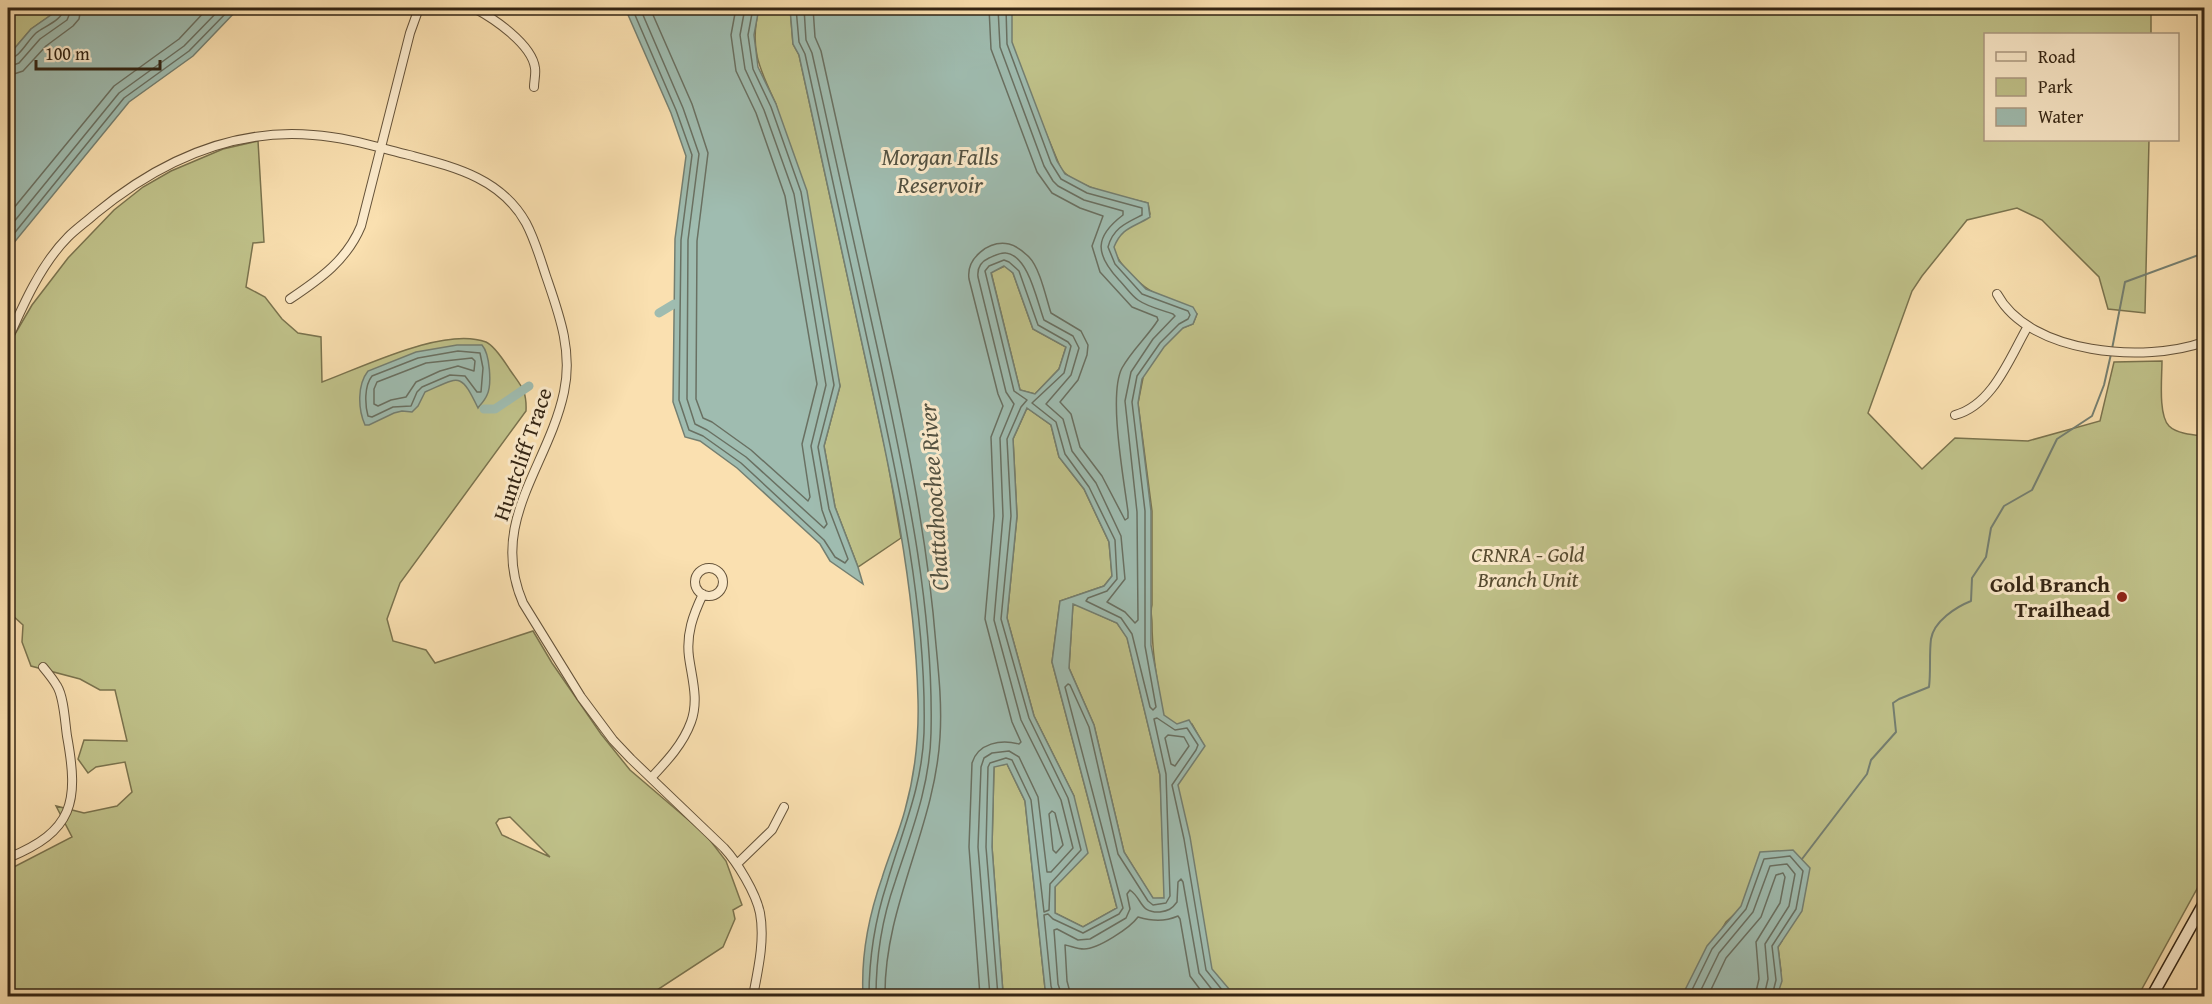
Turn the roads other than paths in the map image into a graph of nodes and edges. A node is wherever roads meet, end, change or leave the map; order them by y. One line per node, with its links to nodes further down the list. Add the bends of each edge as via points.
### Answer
1 (419, 8): 4 (street)
2 (474, 8): 3 (street, via 493,18 520,43 535,66)
3 (534, 87)
4 (381, 148): 6 (street, via 355,240 335,267); 8 (street, Huntcliff Trace, via 341,138 270,135 218,144 178,159 114,198 67,237 22,307); 13 (street, Huntcliff Trace, via 456,168 485,182 525,221 536,246 563,327 567,372 560,407 512,531 513,574 523,603 581,697 613,740)
5 (1998, 294): 7 (street, via 2008,311)
6 (290, 299)
7 (2028, 326): 9 (street, via 2069,344 2116,353 2160,352); 10 (street, via 1987,394 1974,408)
8 (8, 339)
9 (2205, 342)
10 (1955, 415)
11 (703, 594): 13 (street, via 688,636 695,702 692,721 675,752)
12 (43, 667): 15 (street, via 58,687 72,764 72,795 66,812 48,837)
13 (651, 778): 16 (street, Huntcliff Trace)
14 (784, 807): 16 (street, via 772,830)
15 (8, 858)
16 (738, 863): 18 (street, Huntcliff Trace, via 760,912 761,943)
17 (2205, 903): 19 (street)
18 (753, 996)
19 (2152, 996)

